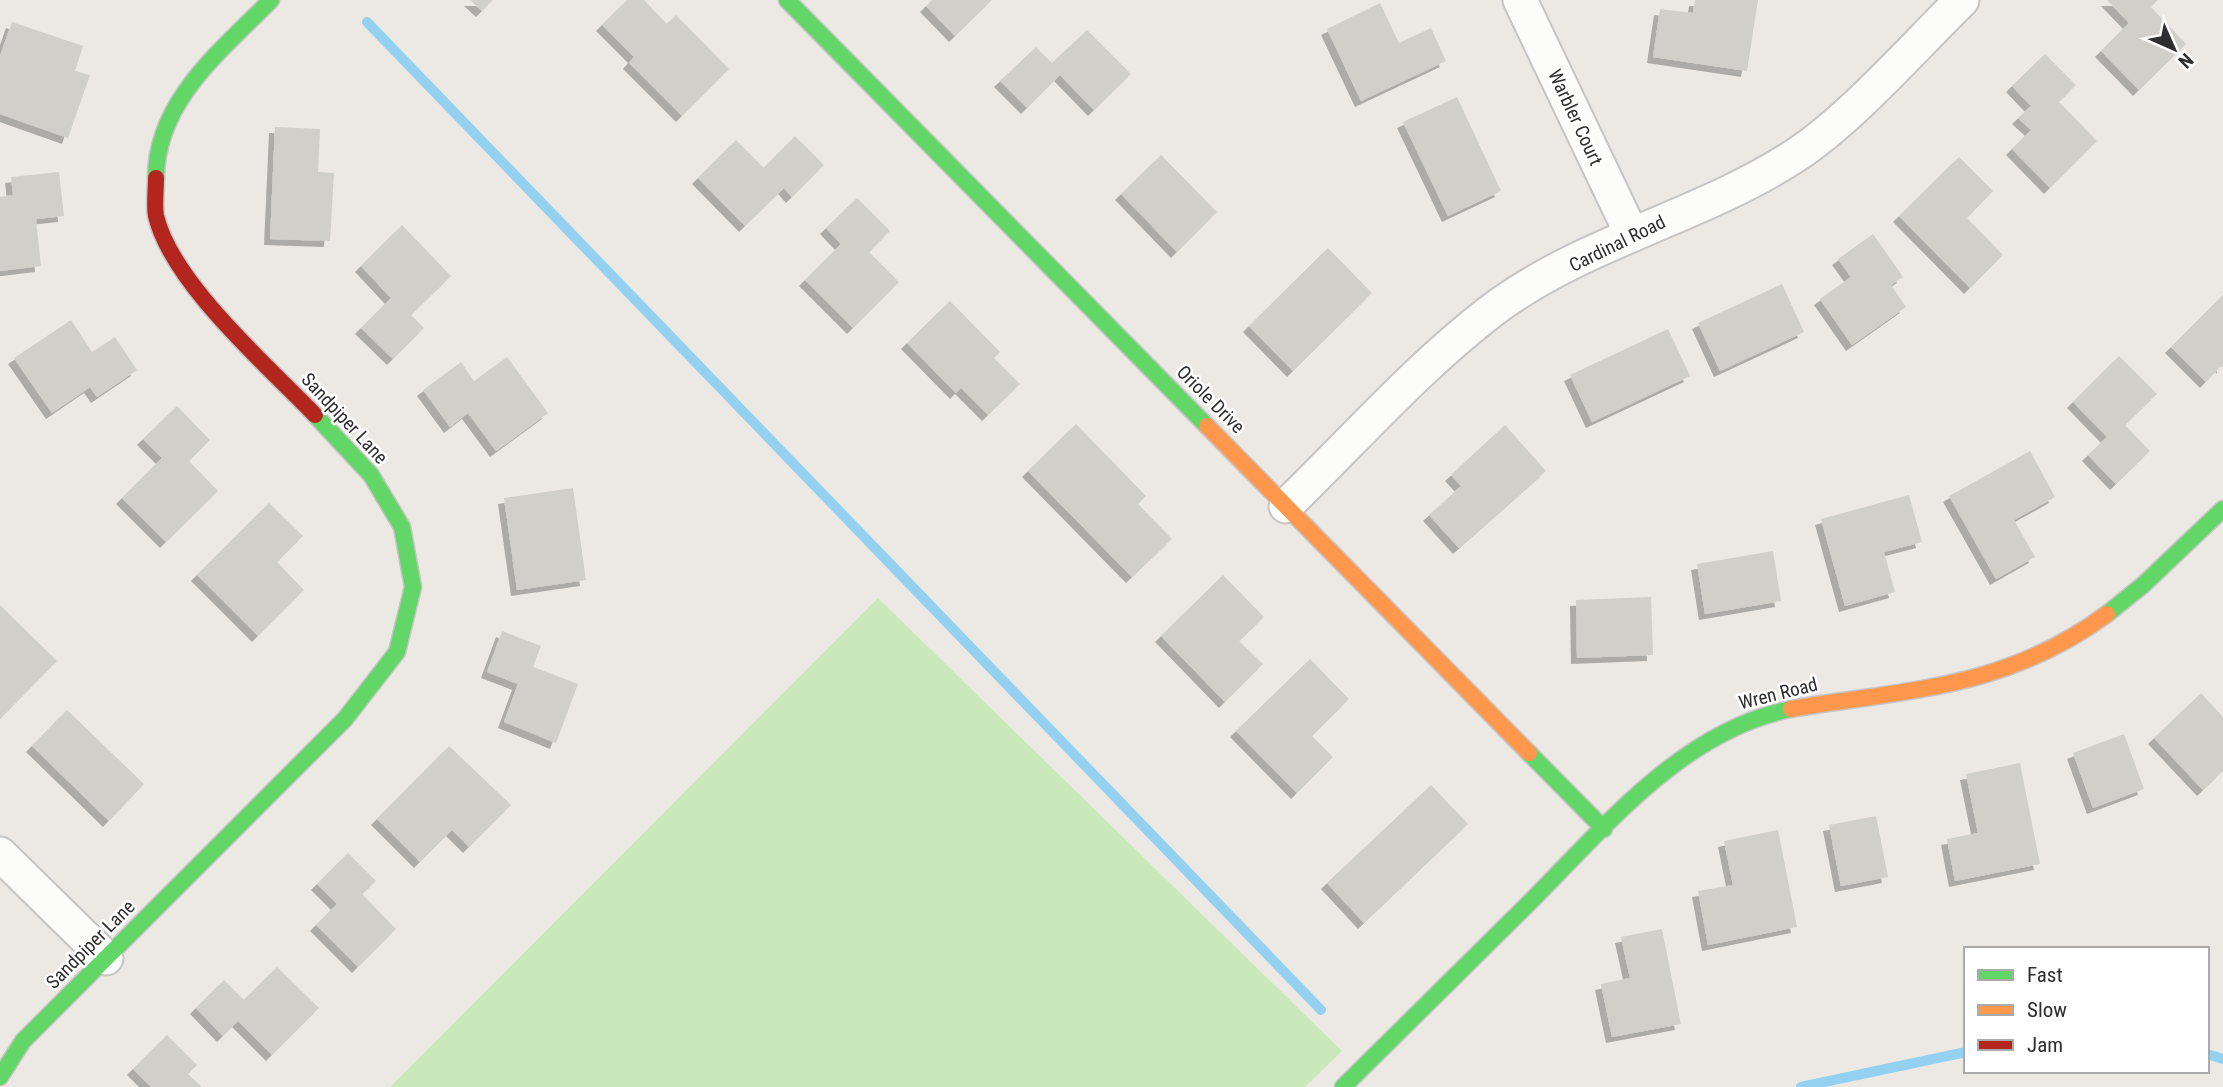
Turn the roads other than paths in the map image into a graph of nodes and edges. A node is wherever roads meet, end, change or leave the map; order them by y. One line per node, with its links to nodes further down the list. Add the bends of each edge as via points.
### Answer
1 (271, 0): 10 (street, Sandpiper Lane, via 196,76 168,117 156,169 156,215 173,256 201,295 371,475 402,527 413,587 397,652 345,719)
2 (788, 0): 6 (street, Oriole Drive)
3 (1520, 0): 5 (street, Warbler Court)
4 (1962, 0): 5 (street, Cardinal Road, via 1797,155)
5 (1632, 235): 6 (street, Cardinal Road, via 1539,281 1490,312)
6 (1286, 506): 8 (street, Oriole Drive)
7 (2223, 509): 8 (street, Wren Road, via 2137,593 2091,629 2041,656 1986,676 1791,708 1734,726 1682,756)
8 (1604, 829): 12 (street, Wren Road)
9 (0, 854): 10 (street)
10 (106, 958): 11 (street, Sandpiper Lane, via 23,1041)
11 (0, 1077)
12 (1343, 1087)

